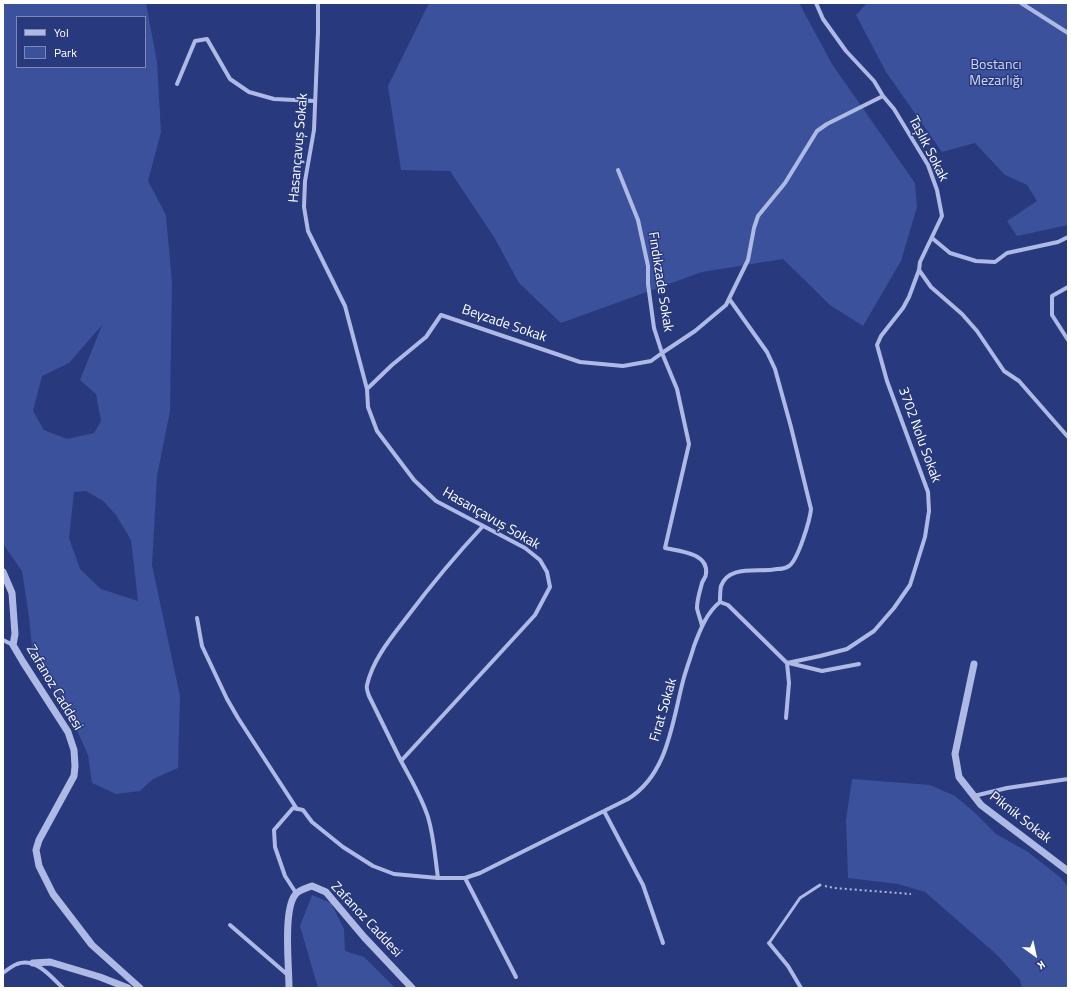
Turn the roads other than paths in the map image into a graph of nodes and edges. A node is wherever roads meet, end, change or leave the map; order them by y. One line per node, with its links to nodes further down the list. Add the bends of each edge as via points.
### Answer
1 (318, 3): 7 (street, Hasançavuş Sokak)
2 (816, 3): 6 (street, Taşlık Sokak, via 823,18 846,51 874,81)
3 (1021, 3): 4 (street)
4 (1068, 33)
5 (177, 84): 7 (street, via 195,41 207,39 230,80 249,92 274,99)
6 (883, 96): 10 (street, Taşlık Sokak, via 912,137 928,165 938,190 942,216); 13 (street, via 817,131 785,183 758,216 748,260)
7 (315, 101): 16 (street, Hasançavuş Sokak, via 304,207 308,231 345,306)
8 (618, 170): 15 (street, Fındıkzade Sokak, via 638,220 648,266 654,328)
9 (1068, 237): 10 (street, via 1058,242 1007,253 995,262 976,261 950,253)
10 (932, 238): 11 (street, Taşlık Sokak, via 920,262)
11 (919, 270): 17 (street, via 931,287 977,331 1004,371 1019,381); 25 (street, 3702 Nolu Sokak, via 904,308 881,336 878,345 887,381 928,492 929,511 925,537 910,585 874,631 847,649)
12 (1068, 287): 14 (street, via 1052,296 1052,315)
13 (730, 300): 15 (street, via 695,331); 20 (street, via 767,352 775,370 811,509 810,519 794,562 788,567 773,570 733,573 726,578 721,588)
14 (1068, 340)
15 (662, 353): 16 (street, Beyzade Sokak, via 651,361 623,366 580,362 441,315 426,337); 22 (street, Fındıkzade Sokak, via 677,389 689,444 665,548 691,554 701,559 704,564 706,574 697,608)
16 (367, 389): 18 (street, Hasançavuş Sokak, via 368,407 377,431 414,480 436,501)
17 (1068, 437)
18 (484, 526): 29 (street, via 435,580 383,649 366,687); 29 (street, Hasançavuş Sokak, via 525,548 540,560 547,572 550,587 535,615)
19 (3, 572): 24 (street, Zafanoz Caddesi, via 12,593 15,634)
20 (720, 602): 22 (street, Fırat Sokak, via 712,608); 25 (street, via 728,605)
21 (197, 618): 32 (street, Fırat Sokak, via 202,646 227,699)
22 (702, 626): 33 (street, Fırat Sokak, via 683,680 673,728 656,771 639,792)
23 (3, 640): 24 (street)
24 (13, 645): 48 (street, Zafanoz Caddesi, via 68,732 74,750 74,776 38,840 38,866 53,894 92,945)
25 (787, 663): 26 (street, via 822,671); 28 (street, via 789,683)
26 (859, 664)
27 (974, 664): 31 (street, Piknik Sokak, via 955,754 959,777)
28 (786, 718)
29 (401, 762): 35 (street, via 428,816)
30 (1068, 779): 31 (street)
31 (973, 796): 34 (street, Piknik Sokak, via 980,805)
32 (297, 809): 35 (street, Fırat Sokak, via 303,810 312,822 343,847 373,866 394,874); 38 (street, via 293,808 274,830 274,847 285,876)
33 (604, 811): 36 (street, Fırat Sokak, via 480,873); 40 (street, via 643,885)
34 (1068, 871)
35 (438, 878): 36 (street, Fırat Sokak)
36 (465, 878): 45 (street)
37 (820, 885): 41 (lane, via 800,898)
38 (296, 893): 44 (street, via 290,904 288,927); 50 (street, Zafanoz Caddesi, via 312,886 326,892)
39 (230, 925): 44 (street)
40 (663, 943)
41 (769, 943): 51 (street, via 788,966)
42 (33, 964): 43 (street, via 16,964); 46 (street); 47 (street, via 50,962)
43 (3, 973)
44 (289, 976): 49 (street)
45 (516, 977)
46 (63, 988)
47 (128, 988)
48 (140, 988)
49 (289, 988)
50 (412, 988)
51 (801, 988)

